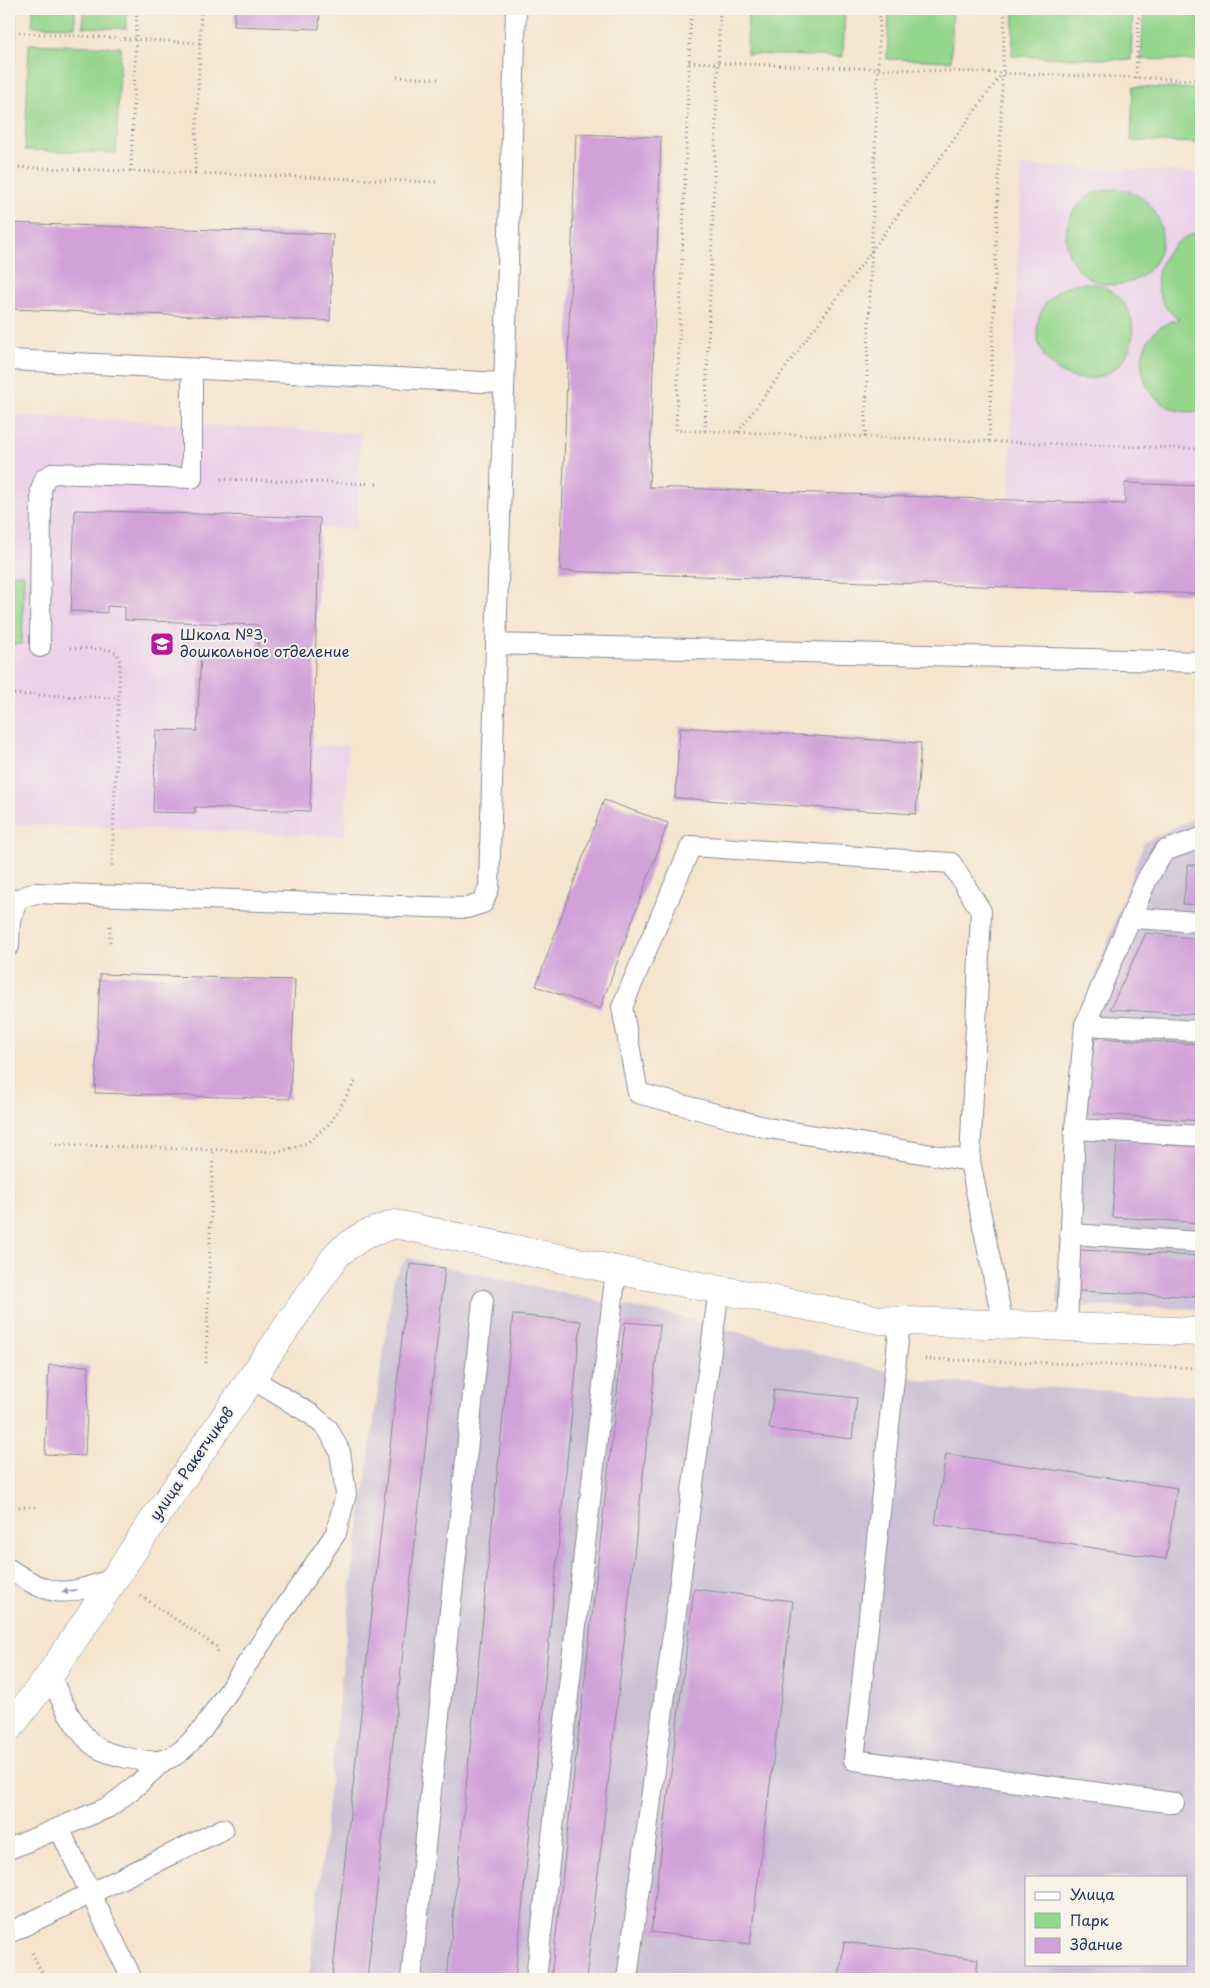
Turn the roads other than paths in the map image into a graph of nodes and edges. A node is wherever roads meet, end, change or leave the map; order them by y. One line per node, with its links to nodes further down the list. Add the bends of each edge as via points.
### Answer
1 (516, 9): 4 (lane)
2 (9, 360): 3 (lane)
3 (192, 369): 4 (lane); 6 (lane, via 192,478 54,473 45,478 41,490)
4 (504, 383): 5 (lane)
5 (496, 644): 7 (lane); 11 (lane, via 489,887 482,903 467,908 420,907 35,893 18,899 10,919)
6 (40, 647)
7 (1201, 662)
8 (1201, 838): 9 (lane, via 1164,852 1147,879)
9 (1132, 918): 10 (lane); 12 (lane)
10 (1201, 922)
11 (9, 946)
12 (1085, 1025): 13 (lane); 14 (lane)
13 (1201, 1031)
14 (1075, 1129): 15 (lane); 17 (lane)
15 (1201, 1136)
16 (970, 1161): 16 (lane, via 981,912 951,863 690,846 622,1007 638,1092 768,1128); 23 (lane)
17 (1070, 1234): 18 (lane); 24 (lane)
18 (1201, 1242)
19 (616, 1270): 20 (street); 26 (street, улица Ракетчиков, via 395,1224 364,1235 338,1253); 40 (lane)
20 (718, 1289): 22 (street); 41 (lane)
21 (483, 1300): 39 (lane)
22 (900, 1321): 23 (street); 32 (lane, via 854,1760)
23 (1003, 1324): 24 (street)
24 (1067, 1326): 25 (street)
25 (1201, 1332)
26 (251, 1378): 28 (street, улица Ракетчиков); 31 (lane, via 312,1415 328,1429 340,1452 346,1494 336,1533 202,1730 186,1748)
27 (9, 1569): 28 (lane, one-way to 27, via 60,1593 36,1587)
28 (116, 1578): 29 (street, улица Ракетчиков)
29 (50, 1675): 30 (street, улица Ракетчиков); 31 (lane, via 68,1714 93,1746 124,1758)
30 (9, 1728)
31 (163, 1761): 33 (lane, via 109,1807)
32 (1174, 1803)
33 (59, 1828): 35 (lane); 36 (lane)
34 (223, 1829): 36 (lane)
35 (9, 1849)
36 (91, 1893): 37 (lane); 38 (lane)
37 (9, 1933)
38 (132, 1979)
39 (411, 1979)
40 (536, 1979)
41 (627, 1979)

